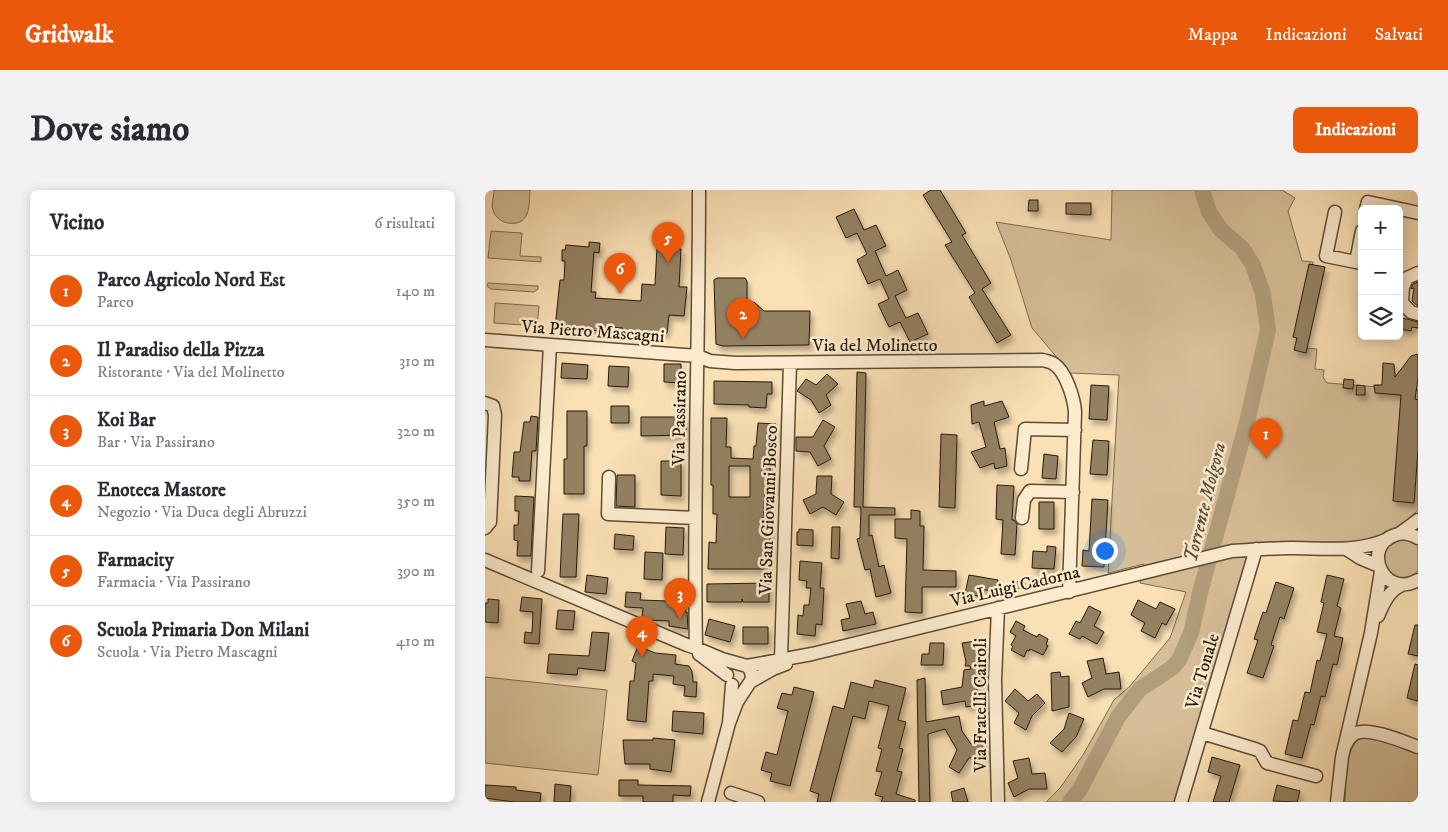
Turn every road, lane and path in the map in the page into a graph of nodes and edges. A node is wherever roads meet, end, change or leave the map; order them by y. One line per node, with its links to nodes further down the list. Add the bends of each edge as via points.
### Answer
1 (699, 190): 12 (street, Via Passirano)
2 (1367, 205): 3 (street, via 1368,202)
3 (1382, 205)
4 (1403, 210): 6 (street)
5 (1335, 212): 7 (street, via 1327,256)
6 (1418, 213)
7 (1358, 262)
8 (1418, 273): 9 (street, via 1407,278 1402,295 1402,303)
9 (1418, 314)
10 (485, 340): 11 (street, Via Pietro Mascagni)
11 (550, 345): 12 (street, Via Pietro Mascagni); 30 (street)
12 (698, 356): 13 (street, Via del Molinetto, via 710,361 735,363); 20 (street, Via Passirano)
13 (790, 363): 15 (street, Via del Molinetto, via 1043,360 1060,370 1074,402); 38 (street, Via San Giovanni Bosco)
14 (485, 403): 16 (street, via 493,406 495,415)
15 (1075, 430): 17 (street, via 1025,429); 19 (street)
16 (489, 453): 23 (street, via 490,522)
17 (1021, 469)
18 (609, 477): 20 (street, via 608,514)
19 (1073, 492): 21 (street, via 1030,491 1024,500); 33 (street)
20 (695, 518): 36 (street, Via Passirano)
21 (1022, 518)
22 (1418, 520): 24 (street)
23 (485, 528)
24 (1393, 537): 25 (street, via 1409,534); 26 (street, Via Luigi Cadorna); 29 (street, via 1383,544 1379,552)
25 (1418, 538)
26 (1346, 549): 27 (street, Via Luigi Cadorna); 29 (street, Via Luigi Cadorna)
27 (1256, 550): 33 (street, Via Luigi Cadorna, via 1204,557); 45 (street, Via Tonale)
28 (485, 560): 36 (street)
29 (1380, 569): 32 (street, Via Luigi Cadorna, via 1391,581); 35 (street)
30 (539, 571)
31 (1418, 580): 32 (street)
32 (1402, 585): 35 (street, via 1390,595)
33 (1069, 592): 34 (street, Via Luigi Cadorna)
34 (998, 608): 37 (street, Via Luigi Cadorna); 52 (street, Via Fratelli Cairoli, via 995,681)
35 (1371, 633): 42 (street)
36 (692, 646): 39 (street); 40 (street)
37 (812, 654): 38 (street, Via Luigi Cadorna); 41 (street, Via Luigi Cadorna, via 773,669)
38 (781, 659): 39 (street, Via Luigi Cadorna)
39 (742, 664): 40 (street, via 730,668); 41 (street, via 751,672)
40 (729, 680): 41 (street, via 739,688); 43 (street)
41 (748, 684): 43 (street)
42 (1353, 707): 44 (street, via 1363,724); 46 (street)
43 (729, 723): 50 (street)
44 (1374, 732): 46 (street, via 1358,732); 47 (street)
45 (1202, 733): 48 (street, via 1260,751 1267,763); 53 (street, Via Tonale)
46 (1345, 745): 54 (street)
47 (1418, 747)
48 (1316, 776)
49 (731, 793): 51 (street)
50 (707, 802)
51 (758, 802)
52 (998, 802)
53 (1181, 802)
54 (1337, 802)

